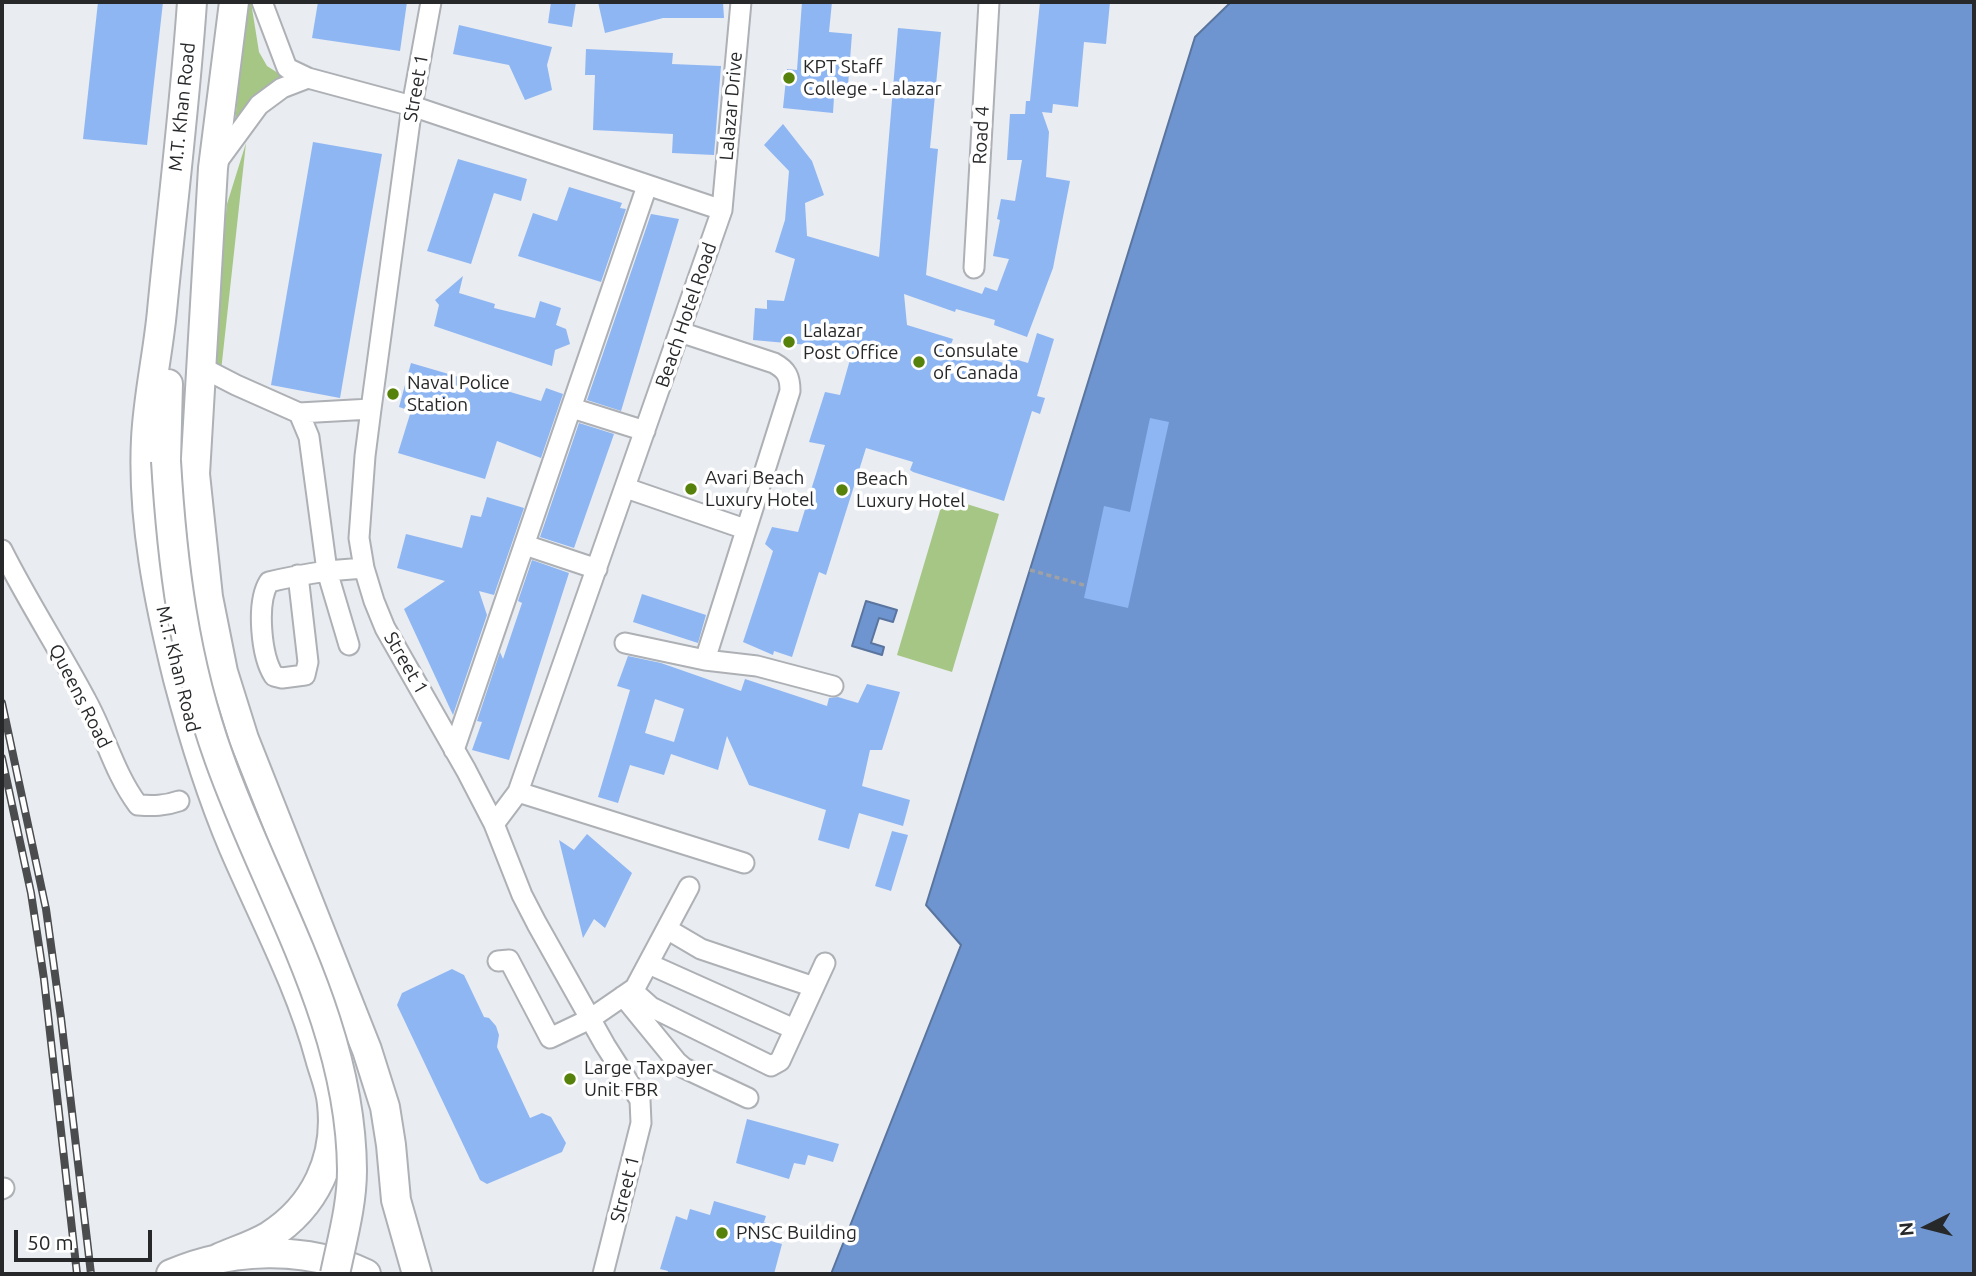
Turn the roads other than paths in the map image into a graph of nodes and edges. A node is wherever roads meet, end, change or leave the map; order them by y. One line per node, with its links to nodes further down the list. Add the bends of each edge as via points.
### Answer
1 (192, 2): 13 (highway, M.T. Khan Road)
2 (234, 2): 9 (highway, M.T. Khan Road)
3 (262, 2): 7 (street, via 287,68)
4 (431, 2): 8 (street, Street 1)
5 (741, 2): 11 (street, Lalazar Drive)
6 (989, 2): 12 (street, Road 4)
7 (308, 78): 8 (street); 9 (street, via 282,88 258,105)
8 (412, 106): 10 (street); 17 (street, Street 1)
9 (213, 168): 15 (highway, M.T. Khan Road)
10 (647, 186): 11 (street); 16 (street)
11 (722, 210): 14 (street, Beach Hotel Road)
12 (974, 268)
13 (165, 273): 20 (highway); 48 (highway, M.T. Khan Road, via 146,441 148,509 158,586 204,772 313,1031 332,1103 330,1156 306,1204 266,1238)
14 (680, 332): 19 (street, Beach Hotel Road); 22 (street, via 774,363 785,369 790,379)
15 (201, 367): 18 (street); 20 (highway, via 188,386); 53 (highway, M.T. Khan Road, via 195,474 208,597 223,672 244,739 371,1062 385,1107 396,1200)
16 (572, 408): 19 (street); 23 (street)
17 (371, 409): 18 (street); 25 (street, Street 1, via 360,509)
18 (299, 412): 27 (street, via 309,437)
19 (645, 431): 21 (street, Beach Hotel Road)
20 (172, 461): 50 (highway, bridge, via 169,518 181,617 203,708 224,772 314,986 345,1098 352,1171); 51 (highway, via 191,620 205,680 242,794 323,977 351,1065 364,1168)
21 (626, 488): 22 (street); 26 (street, Beach Hotel Road)
22 (745, 529): 31 (street)
23 (525, 545): 26 (street); 33 (street)
24 (2, 550): 35 (street, Queens Road, via 87,702 124,787 138,805)
25 (364, 568): 27 (street); 33 (street, Street 1, via 385,628)
26 (597, 569): 34 (street, Beach Hotel Road)
27 (327, 572): 28 (street); 30 (street)
28 (298, 575): 28 (street, via 269,582 261,603 267,666 282,678 304,675 307,662)
29 (625, 643): 31 (street)
30 (349, 645)
31 (705, 660): 32 (street, via 757,666)
32 (833, 686)
33 (454, 750): 36 (street, Street 1)
34 (518, 792): 36 (street, Beach Hotel Road); 37 (street)
35 (178, 801)
36 (494, 824): 45 (street, Street 1, via 522,895)
37 (744, 863)
38 (689, 887): 39 (street)
39 (667, 929): 41 (street); 43 (street, via 701,949)
40 (498, 961): 45 (street, via 509,960 550,1038)
41 (649, 964): 44 (street); 46 (street)
42 (825, 964): 43 (street)
43 (814, 987): 46 (street)
44 (628, 993): 45 (street); 46 (street, via 765,1065 780,1061); 47 (street, via 677,1062)
45 (590, 1019): 54 (street, Street 1, via 642,1108)
46 (794, 1029)
47 (748, 1097)
48 (219, 1258): 49 (highway); 52 (highway, via 264,1253 310,1256)
49 (171, 1274)
50 (335, 1274)
51 (349, 1274)
52 (366, 1274)
53 (417, 1274)
54 (603, 1274)

